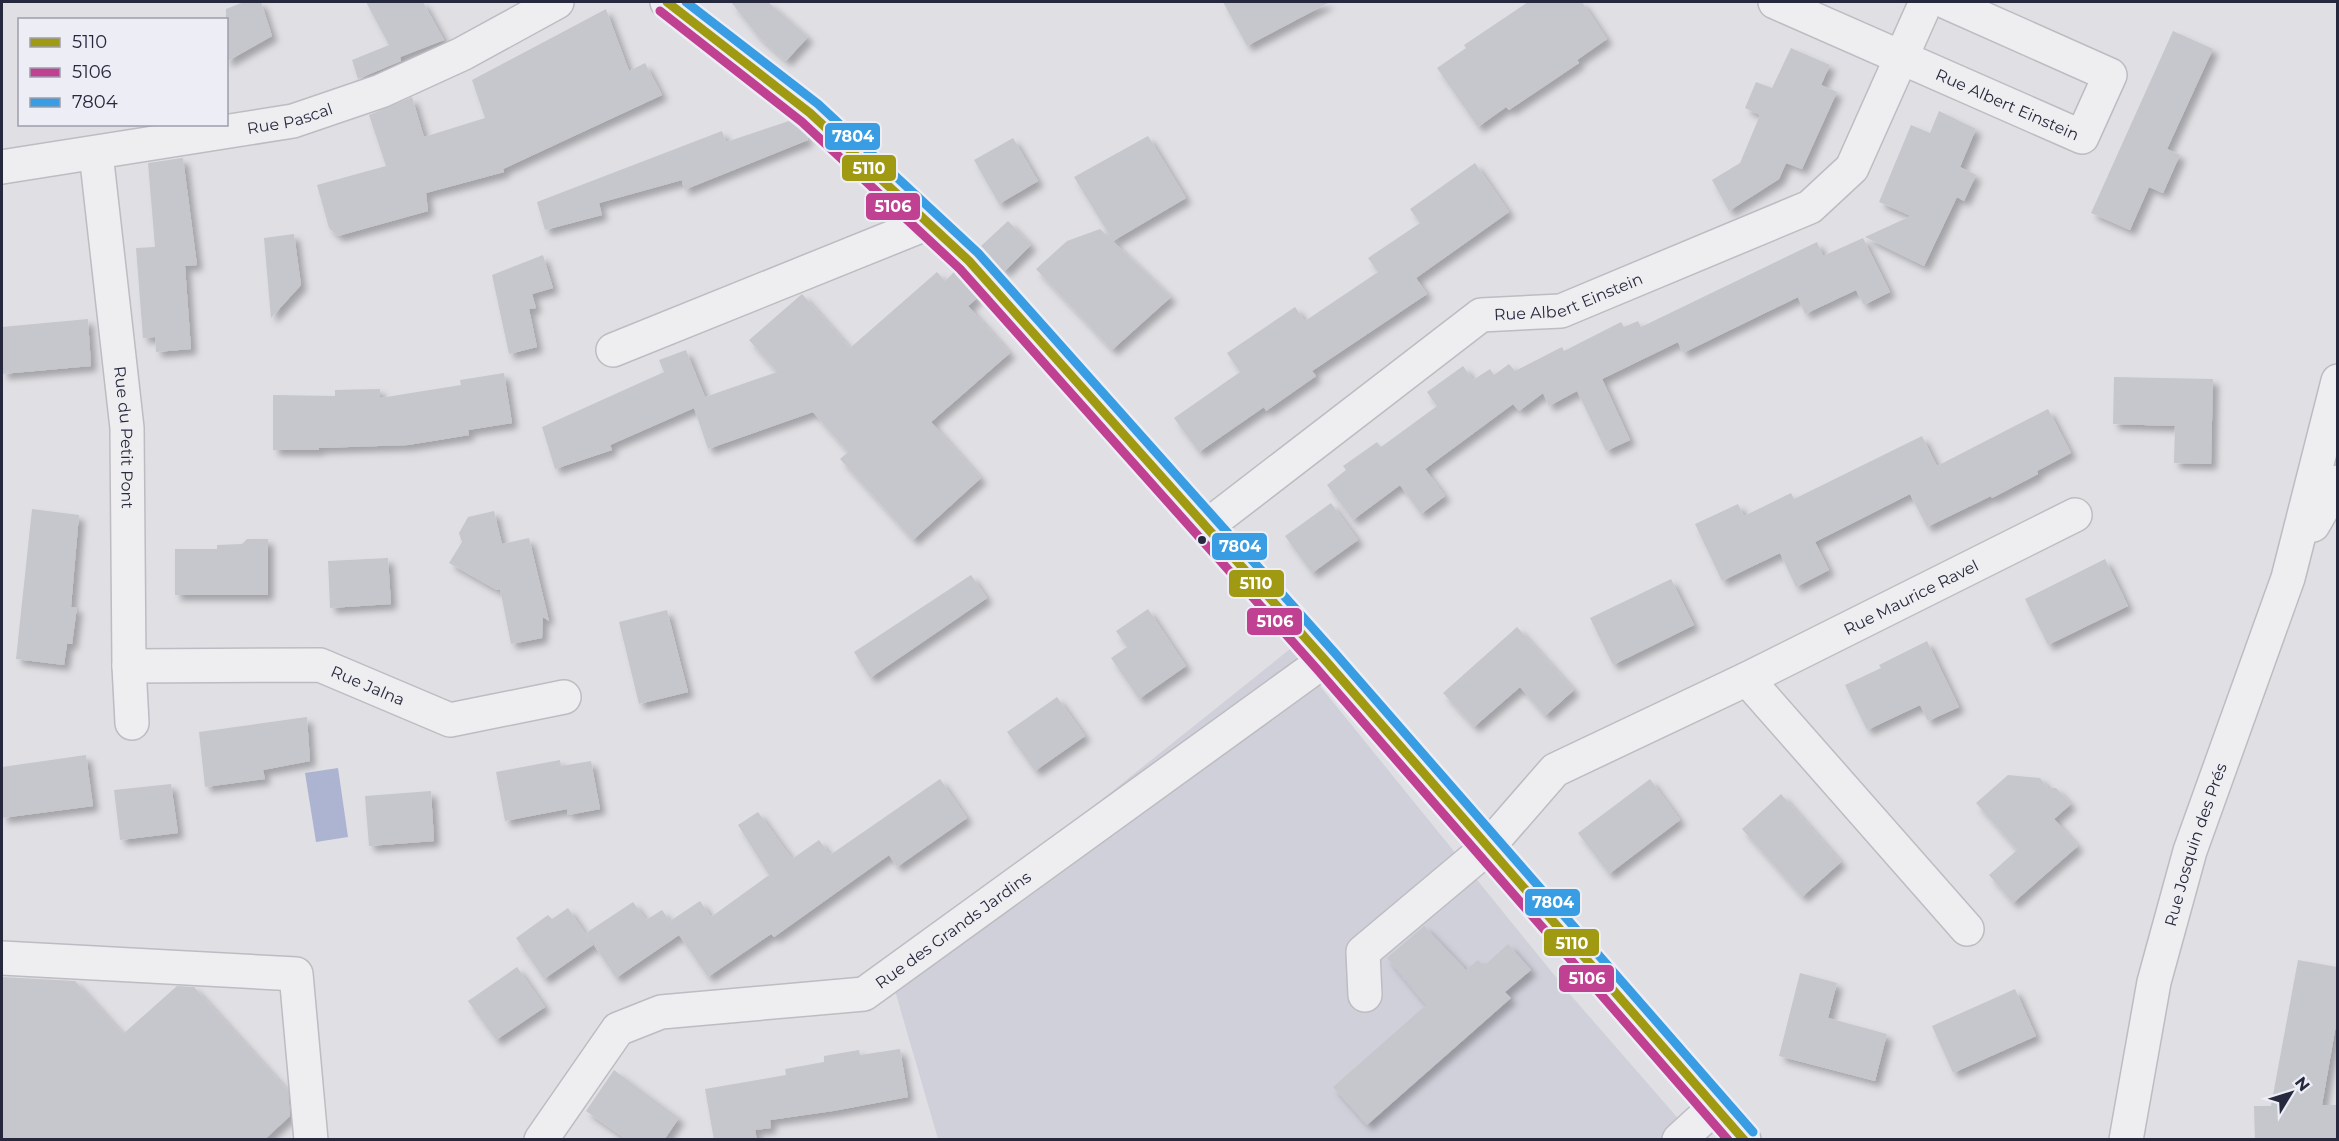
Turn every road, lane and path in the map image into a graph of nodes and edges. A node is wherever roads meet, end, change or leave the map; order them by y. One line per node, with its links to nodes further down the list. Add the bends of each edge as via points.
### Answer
1 (557, 2): 7 (street, Rue Pascal, via 391,87 293,121)
2 (667, 2): 9 (street, via 810,113)
3 (1775, 2): 6 (street, Rue Albert Einstein)
4 (1926, 2): 6 (street, Rue Albert Einstein)
5 (1946, 2): 6 (street, Rue Albert Einstein, via 2110,75 2082,138)
6 (1901, 58): 14 (street, Rue Albert Einstein, via 1852,168 1810,207 1562,311 1481,315)
7 (96, 153): 8 (street, Rue Pascal); 17 (street, Rue du Petit Pont, via 127,428)
8 (2, 167)
9 (928, 223): 10 (street); 14 (street, via 969,261)
10 (613, 350)
11 (2337, 381): 15 (street)
12 (2337, 482): 15 (street)
13 (2076, 515): 18 (street, Rue Maurice Ravel)
14 (1207, 526): 16 (street)
15 (2294, 558): 30 (street, Rue Josquin des Prés, via 2190,852 2154,982)
16 (1325, 660): 21 (street); 27 (street, Rue des Grands Jardins, via 864,994 661,1012 618,1029)
17 (129, 666): 19 (street, Rue Jalna, via 320,664 450,720); 20 (street, Rue du Petit Pont)
18 (1747, 679): 21 (street, Rue Maurice Ravel, via 1555,770); 22 (street)
19 (564, 697)
20 (132, 723)
21 (1487, 848): 24 (street, Rue Maurice Ravel, via 1363,952); 25 (street)
22 (1967, 929)
23 (2, 958): 26 (street, via 296,974)
24 (1365, 995)
25 (1716, 1107): 28 (street); 29 (street)
26 (311, 1140)
27 (541, 1140)
28 (1679, 1140)
29 (1744, 1140)
30 (2126, 1140)

